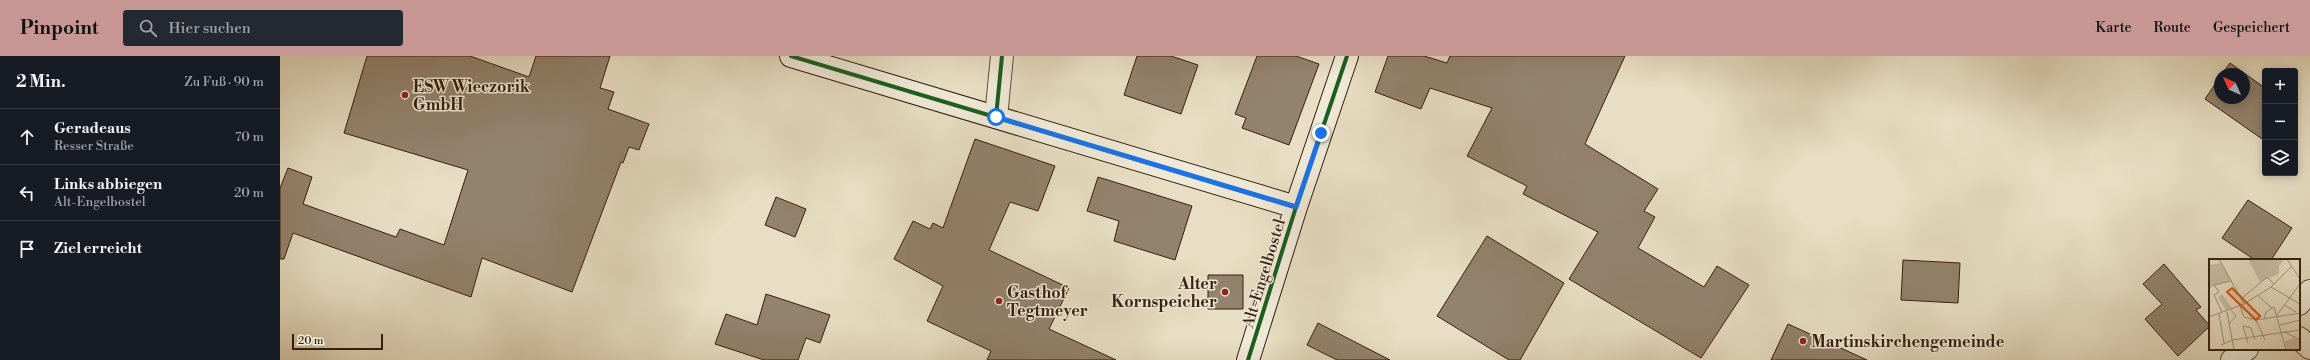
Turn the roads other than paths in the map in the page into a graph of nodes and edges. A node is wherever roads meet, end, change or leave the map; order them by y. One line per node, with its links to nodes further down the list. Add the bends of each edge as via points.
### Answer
1 (791, 56): 4 (main road)
2 (1002, 56): 4 (main road)
3 (1347, 56): 5 (main road, Alt-Engelbostel)
4 (996, 117): 5 (main road)
5 (1296, 207): 11 (main road, Alt-Engelbostel)
6 (2310, 291): 7 (main road)
7 (2300, 303)
8 (2300, 339): 9 (main road)
9 (2310, 348)
10 (2246, 350): 12 (main road)
11 (1248, 360)
12 (2232, 360)

